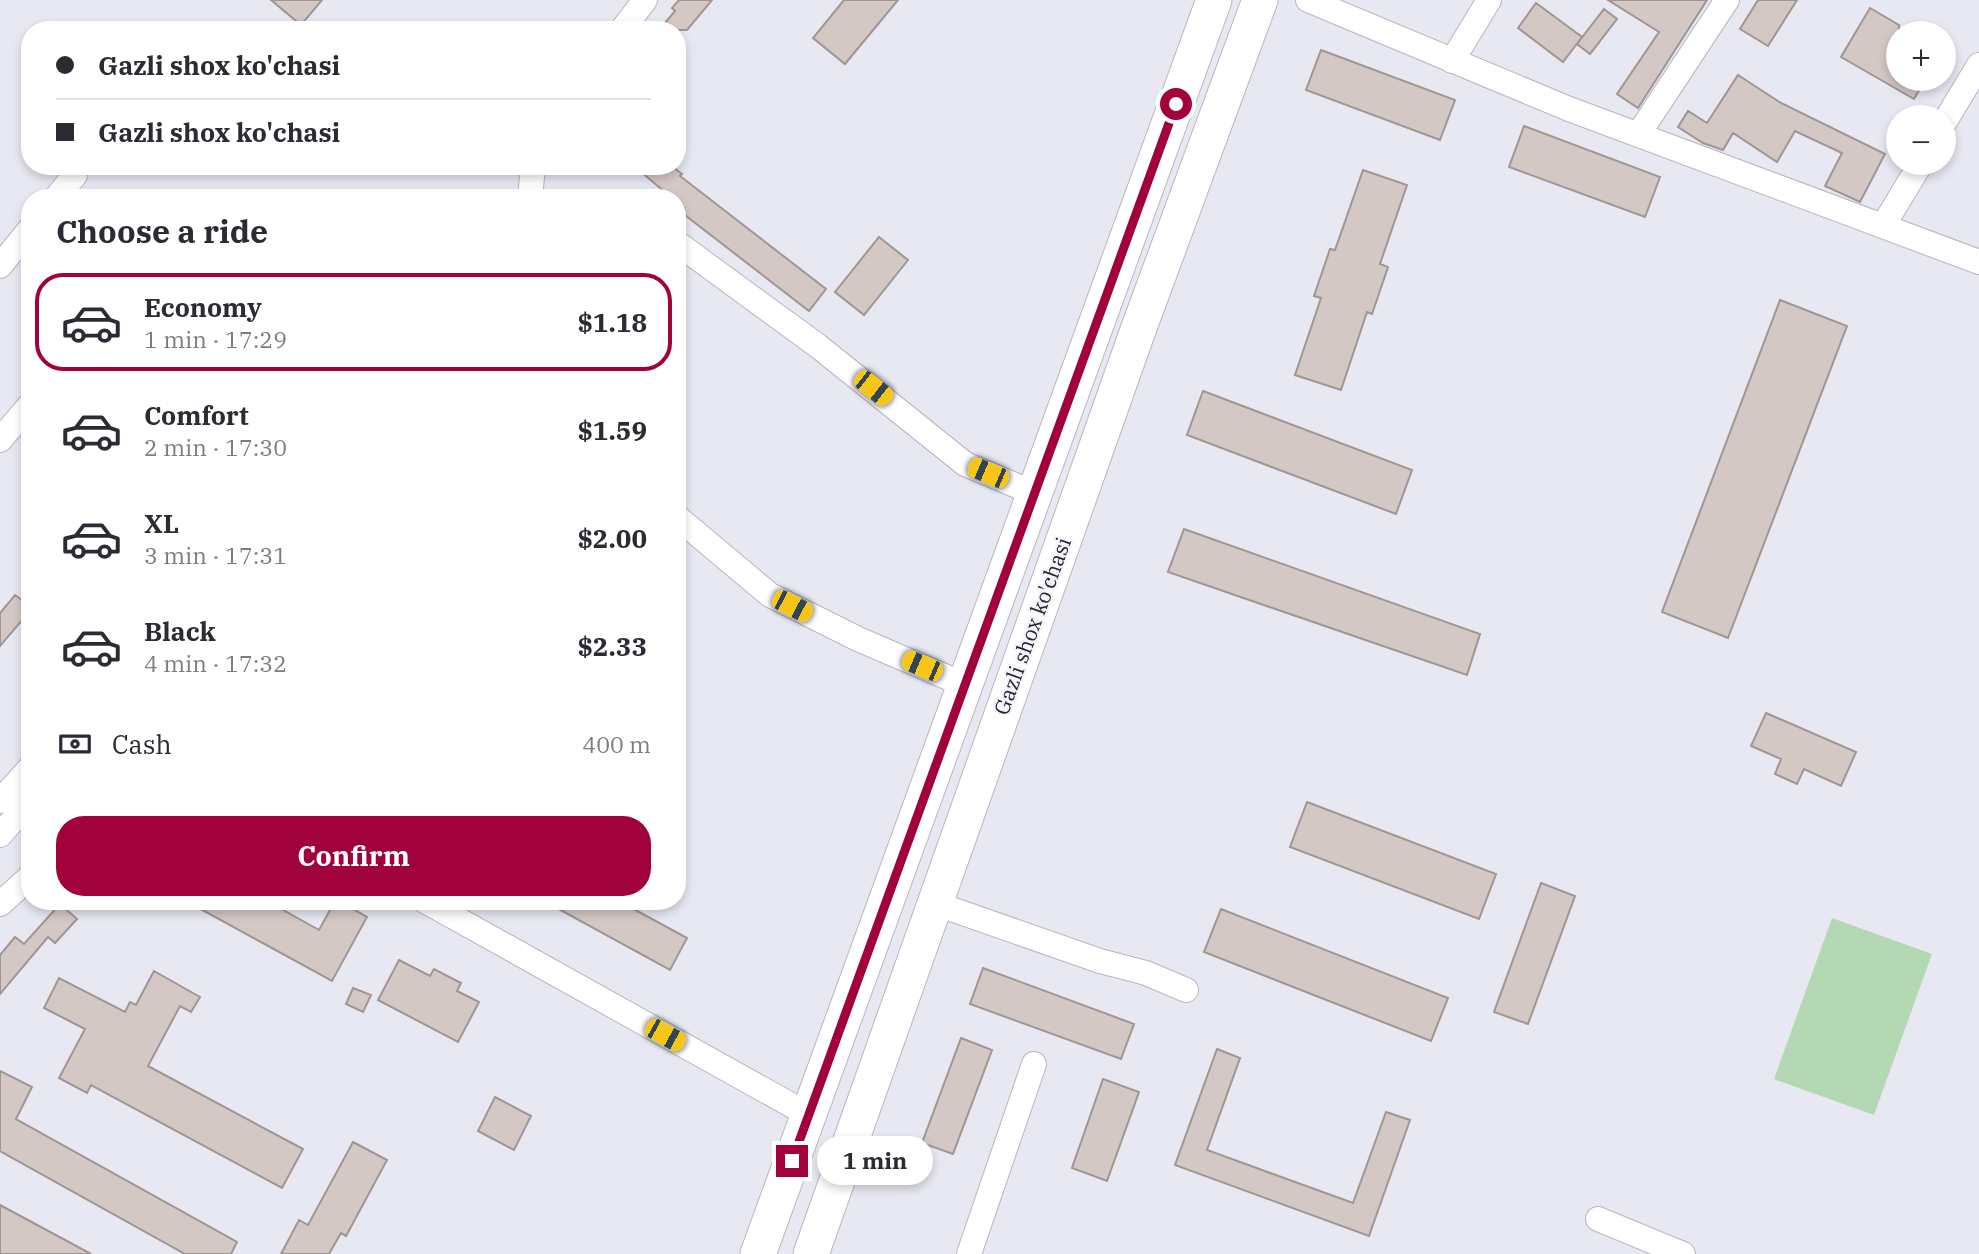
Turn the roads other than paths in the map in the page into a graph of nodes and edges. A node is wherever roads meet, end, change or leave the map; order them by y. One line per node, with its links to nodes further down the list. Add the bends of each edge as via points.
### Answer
1 (645, 0): 7 (street)
2 (1214, 0): 22 (highway, Gazli shox ko'chasi)
3 (1260, 0): 30 (highway, Gazli shox ko'chasi)
4 (1308, 0): 8 (street)
5 (1489, 0): 8 (street)
6 (1727, 0): 11 (street)
7 (629, 21)
8 (1452, 61): 11 (street)
9 (1979, 65): 10 (street)
10 (1955, 105)
11 (1638, 135): 15 (street)
12 (75, 175): 14 (street)
13 (1914, 175): 15 (street)
14 (63, 189)
15 (1883, 226): 18 (street)
16 (21, 240): 19 (street)
17 (686, 250): 22 (street, via 818,346 965,464)
18 (1979, 262)
19 (0, 266)
20 (21, 415): 21 (street)
21 (0, 440)
22 (1034, 493): 24 (highway, Gazli shox ko'chasi)
23 (686, 525): 24 (street, via 770,595)
24 (965, 685): 35 (highway, Gazli shox ko'chasi)
25 (21, 778): 26 (street)
26 (0, 801)
27 (21, 812): 28 (street)
28 (0, 835)
29 (21, 885): 31 (street)
30 (934, 903): 33 (street); 38 (highway, Gazli shox ko'chasi)
31 (0, 904)
32 (441, 910): 35 (street)
33 (1186, 990)
34 (1034, 1064): 39 (street)
35 (809, 1115): 37 (highway, Gazli shox ko'chasi)
36 (1598, 1219): 40 (street)
37 (758, 1254)
38 (811, 1254)
39 (969, 1254)
40 (1683, 1254)

